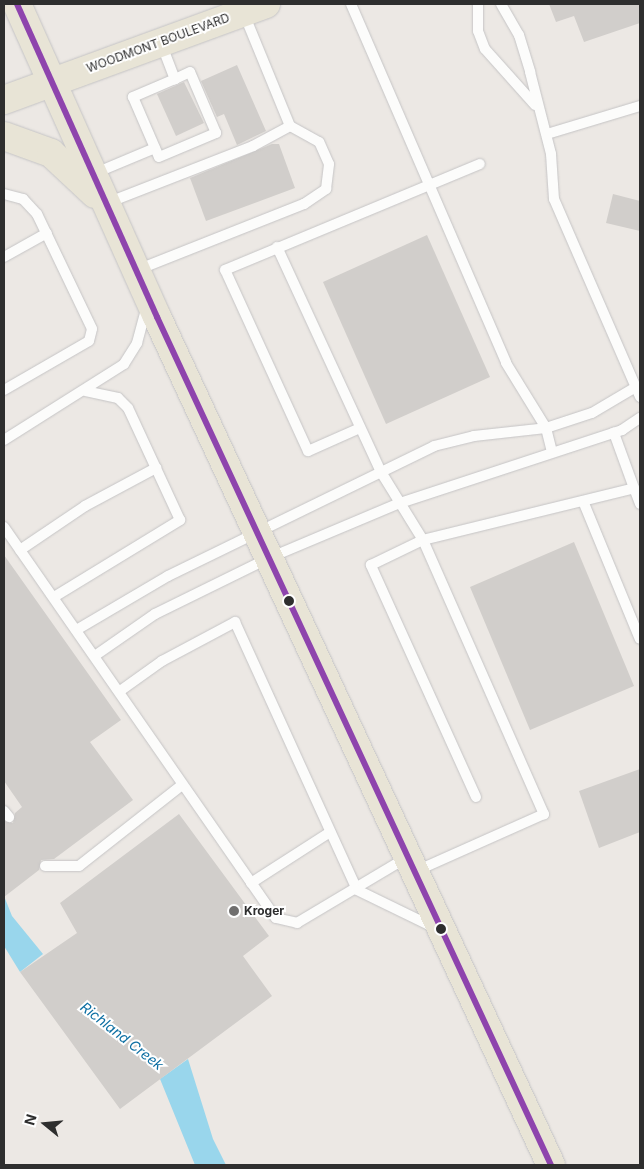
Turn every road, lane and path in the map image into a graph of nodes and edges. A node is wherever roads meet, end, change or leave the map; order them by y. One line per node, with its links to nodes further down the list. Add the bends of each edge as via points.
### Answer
1 (17, 4): 8 (main road)
2 (351, 4): 18 (lane)
3 (478, 4): 10 (lane, via 478,31 485,49)
4 (501, 4): 10 (lane, via 518,35)
5 (249, 7): 6 (main road, WOODMONT BOULEVARD); 12 (lane)
6 (161, 42): 7 (lane); 8 (main road, WOODMONT BOULEVARD)
7 (175, 79): 15 (lane, via 132,97); 15 (lane, via 190,72 216,133 159,157)
8 (51, 82): 9 (main road, WOODMONT BOULEVARD); 17 (main road)
9 (4, 100)
10 (536, 106): 13 (lane)
11 (640, 106): 13 (lane)
12 (290, 126): 20 (lane, via 252,146); 24 (lane, via 320,142 329,164 326,189 319,196)
13 (547, 134): 28 (lane, via 554,199)
14 (4, 136): 20 (main road, via 51,153)
15 (155, 148): 17 (lane)
16 (480, 164): 18 (lane)
17 (92, 174): 20 (main road)
18 (430, 184): 22 (lane); 31 (lane, via 514,381)
19 (4, 194): 21 (lane, via 31,205)
20 (105, 204): 24 (main road)
21 (47, 233): 23 (lane); 26 (lane, via 91,322 92,336)
22 (277, 247): 30 (lane); 30 (lane, via 225,270 308,451)
23 (4, 257)
24 (136, 271): 25 (main road)
25 (149, 299): 27 (lane, via 132,353 117,370); 42 (main road)
26 (4, 390)
27 (86, 391): 33 (lane); 35 (lane, via 118,398 128,408)
28 (638, 392): 31 (lane, via 592,413)
29 (640, 418): 32 (lane)
30 (360, 428): 36 (lane)
31 (546, 428): 34 (lane); 36 (lane, via 453,440)
32 (614, 433): 34 (lane); 37 (lane)
33 (4, 440)
34 (552, 452): 39 (lane)
35 (156, 468): 44 (lane, via 86,506); 46 (lane, via 180,520)
36 (381, 472): 39 (lane); 42 (lane)
37 (634, 488): 38 (lane); 40 (lane)
38 (583, 501): 43 (lane); 48 (lane)
39 (400, 504): 43 (lane); 45 (lane)
40 (640, 504)
41 (4, 526): 44 (lane)
42 (257, 530): 45 (main road); 47 (lane)
43 (423, 540): 52 (lane, via 371,565); 55 (lane, via 544,814)
44 (20, 550): 46 (lane)
45 (269, 558): 49 (lane, via 164,610); 55 (main road)
46 (54, 597): 47 (lane)
47 (78, 629): 49 (lane)
48 (640, 639)
49 (96, 655): 50 (lane)
50 (120, 691): 51 (lane); 53 (lane, via 162,660 235,622)
51 (182, 785): 54 (lane, via 79,866); 56 (lane)
52 (476, 797)
53 (330, 832): 56 (lane); 57 (lane)
54 (45, 866)
55 (409, 866): 57 (lane); 58 (main road)
56 (251, 883): 57 (lane, via 276,918 290,925)
57 (357, 890): 58 (lane, via 421,918)
58 (442, 934): 59 (main road)
59 (551, 1165)

